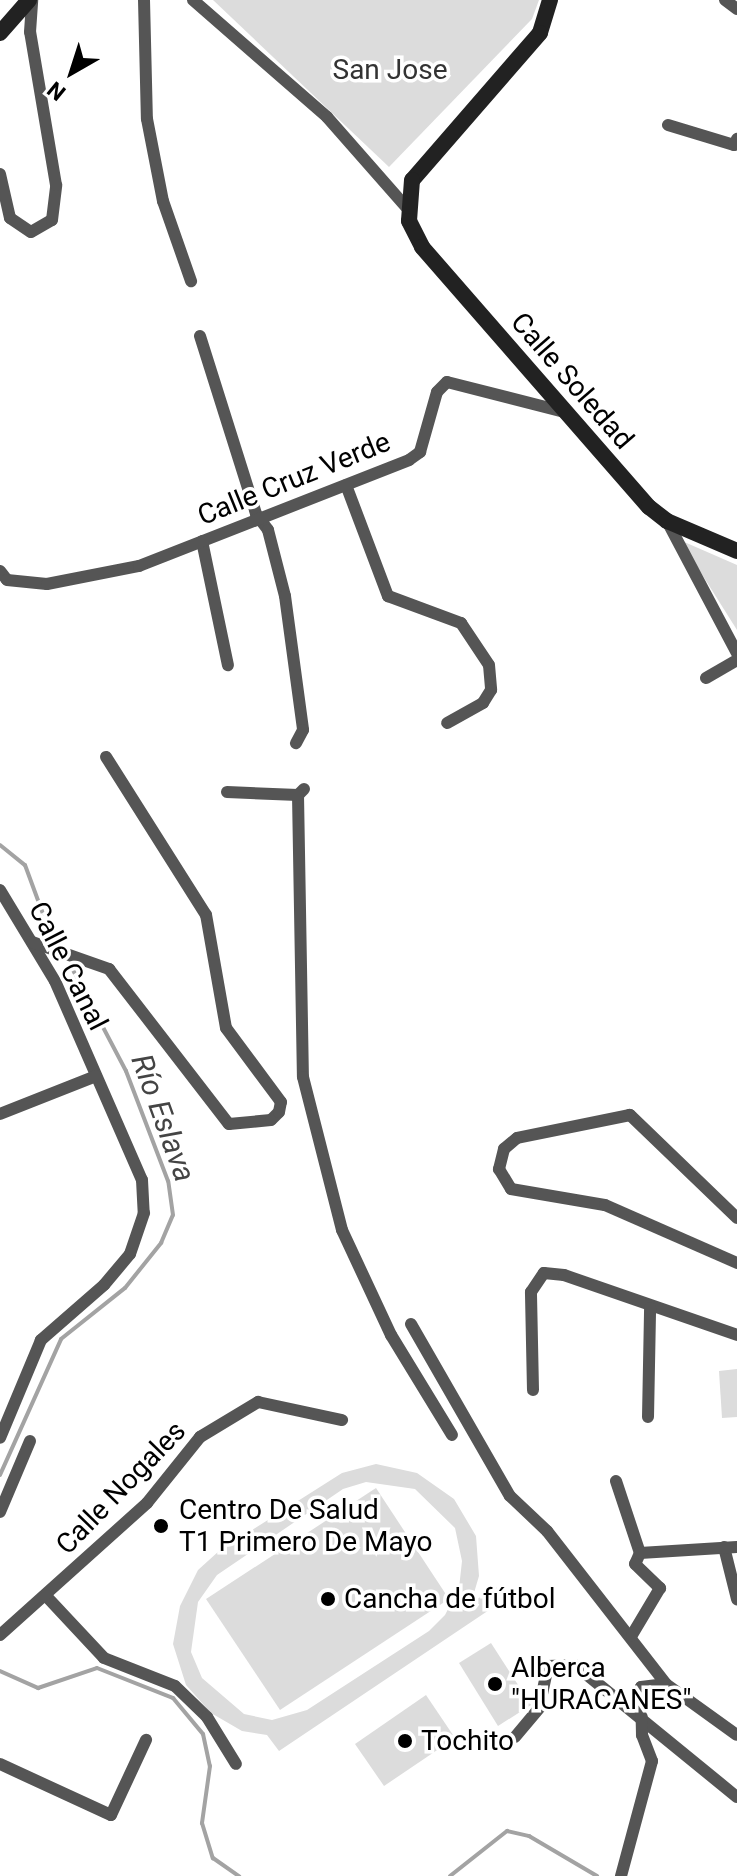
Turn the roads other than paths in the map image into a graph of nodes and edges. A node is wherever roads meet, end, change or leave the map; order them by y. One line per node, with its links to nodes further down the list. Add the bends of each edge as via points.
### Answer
1 (30, 0): 7 (street); 10 (street, via 30,32 56,185 52,220 31,232 10,218)
2 (144, 0): 12 (street, via 147,119 163,201)
3 (193, 0): 11 (street, via 327,117)
4 (550, 0): 11 (street, via 540,33 434,151 412,180)
5 (725, 0): 6 (street)
6 (737, 9)
7 (0, 33)
8 (668, 125): 9 (street, via 734,145)
9 (737, 139)
10 (0, 174)
11 (406, 207): 14 (street, Calle Soledad, via 422,247)
12 (191, 281)
13 (200, 336): 17 (street)
14 (561, 411): 15 (street, Calle Cruz Verde, via 447,382 437,392 420,452); 16 (street, Calle Soledad)
15 (346, 485): 17 (street, Calle Cruz Verde); 25 (street, via 388,596 461,623 489,665 491,690 483,703)
16 (667, 521): 19 (street, Calle Soledad); 21 (street)
17 (262, 522): 18 (street, Calle Cruz Verde); 26 (street, via 285,596 303,730)
18 (202, 541): 20 (street, Calle Cruz Verde, via 139,566 47,584 7,580); 23 (street)
19 (737, 551)
20 (0, 571)
21 (737, 653)
22 (737, 660): 24 (street)
23 (228, 665)
24 (706, 678)
25 (447, 723)
26 (296, 743)
27 (106, 757): 30 (street, via 206,915 226,1028 281,1102 279,1112 271,1120 229,1124 109,969)
28 (227, 792): 41 (street, via 301,792 303,1077 342,1230 391,1335)
29 (0, 890): 30 (street, Calle Canal)
30 (32, 942): 31 (street, Calle Canal)
31 (96, 1076): 32 (street); 42 (street, Calle Canal, via 142,1180 144,1213 130,1254 104,1285 41,1340)
32 (0, 1114)
33 (737, 1218): 34 (street, via 630,1115 517,1138 504,1149 499,1169 511,1189 605,1205)
34 (737, 1263)
35 (650, 1308): 37 (street); 38 (street, via 564,1275 544,1273 531,1292); 39 (street)
36 (411, 1324): 51 (street, via 510,1496 547,1531)
37 (737, 1335)
38 (533, 1390)
39 (648, 1417)
40 (342, 1420): 48 (street, Calle Nogales, via 258,1402 200,1437 147,1503)
41 (452, 1435)
42 (0, 1438)
43 (30, 1441): 45 (street)
44 (616, 1481): 47 (street)
45 (0, 1512)
46 (731, 1547): 47 (street); 49 (street)
47 (640, 1553): 51 (street, via 635,1564 660,1588)
48 (47, 1597): 50 (street, Calle Nogales); 58 (street, via 104,1658 175,1686 207,1717)
49 (737, 1599)
50 (0, 1635)
51 (632, 1635): 52 (street)
52 (666, 1684): 53 (street, via 641,1687); 54 (street)
53 (640, 1721): 55 (street, via 575,1665 556,1664 548,1666 539,1708); 59 (street); 60 (street, via 652,1761)
54 (737, 1735)
55 (515, 1737)
56 (146, 1740): 57 (street, via 111,1815)
57 (0, 1764)
58 (236, 1764)
59 (737, 1797)
60 (621, 1876)

